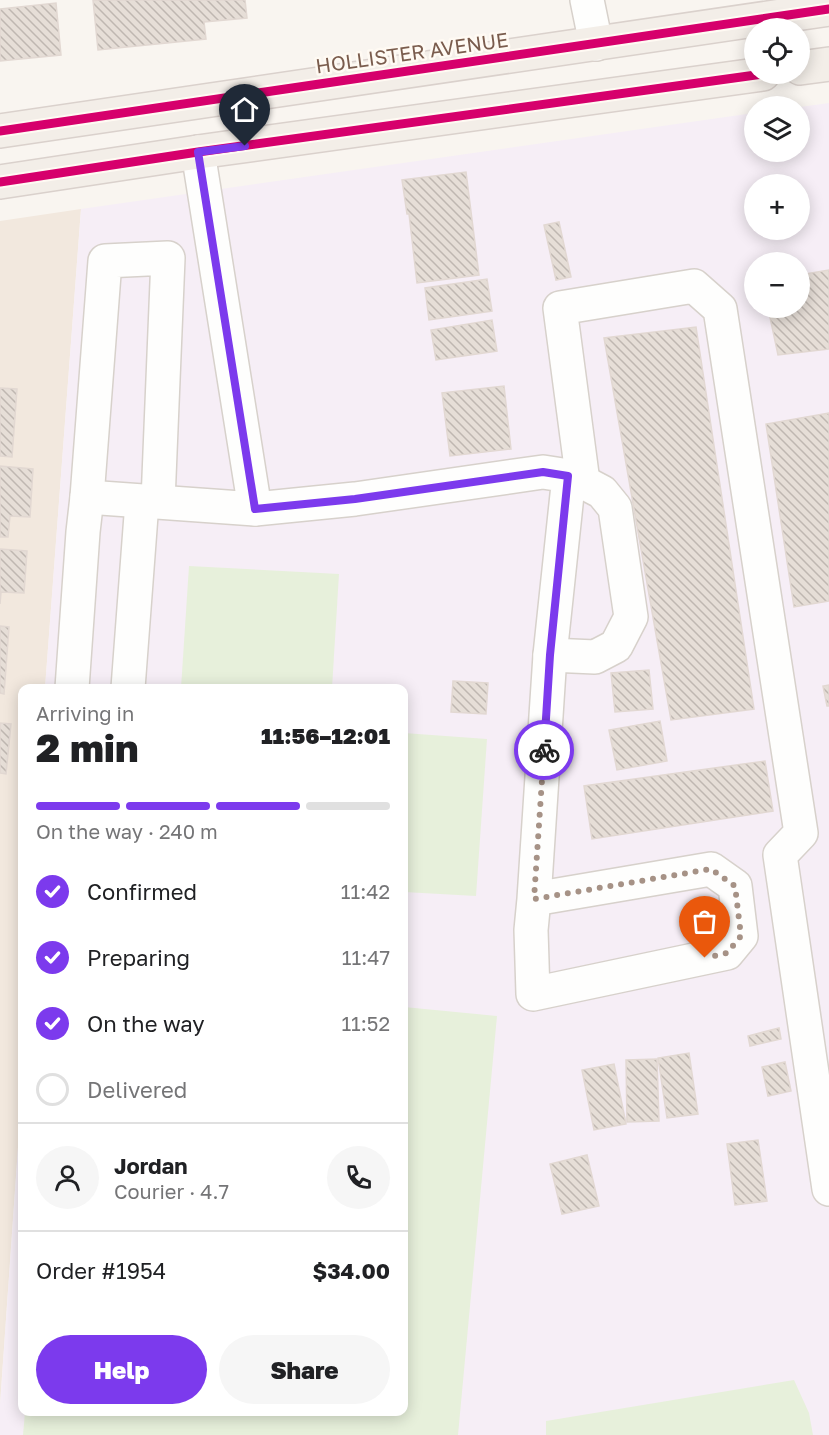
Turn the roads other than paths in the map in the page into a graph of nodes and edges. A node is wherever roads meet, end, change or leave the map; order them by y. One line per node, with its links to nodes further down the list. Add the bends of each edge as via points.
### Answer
1 (587, 0): 4 (lane)
2 (829, 9): 3 (main road, HOLLISTER AVENUE)
3 (792, 15): 4 (main road, HOLLISTER AVENUE)
4 (596, 44): 6 (main road, HOLLISTER AVENUE)
5 (744, 77): 7 (main road)
6 (0, 131)
7 (198, 152): 8 (main road); 12 (lane)
8 (0, 182)
9 (576, 479): 12 (lane, via 543,472); 13 (lane); 13 (lane, via 602,492 615,508 631,617 616,645 595,657); 16 (lane, via 560,308 694,286 720,309 801,833 780,855)
10 (87, 497): 11 (lane); 11 (lane, via 105,261 168,258); 14 (lane)
11 (150, 501): 12 (lane); 15 (lane)
12 (255, 509)
13 (550, 655): 18 (lane)
14 (72, 684)
15 (128, 684)
16 (784, 878): 17 (lane); 19 (lane)
17 (735, 886): 18 (lane, via 711,869); 18 (lane, via 741,936 727,953 533,994)
18 (534, 899)
19 (829, 1189)

